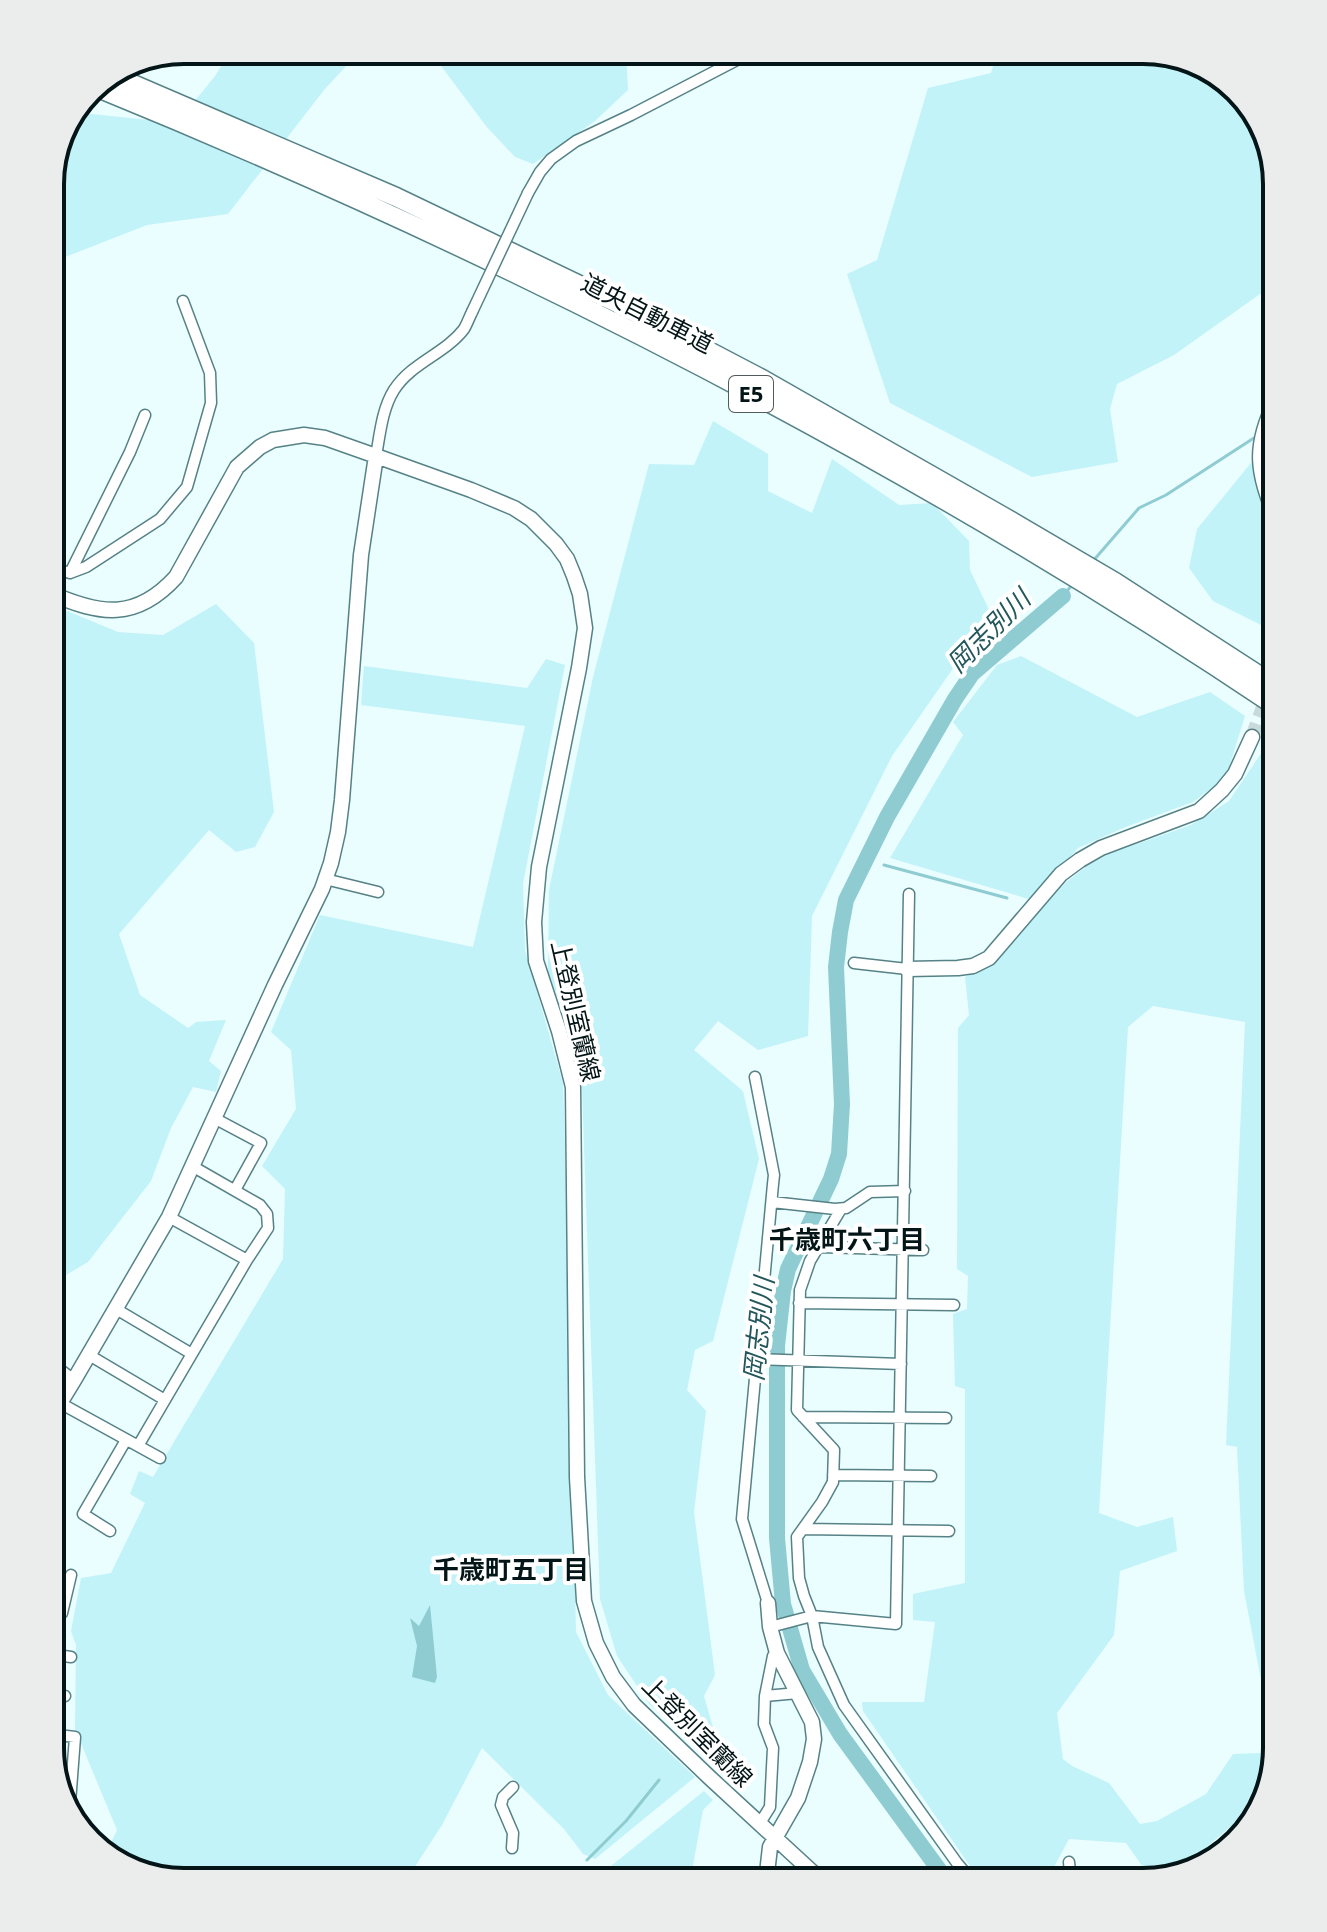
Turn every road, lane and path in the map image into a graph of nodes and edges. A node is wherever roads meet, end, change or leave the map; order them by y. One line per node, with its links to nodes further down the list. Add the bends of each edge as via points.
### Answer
1 (729, 64): 8 (street, bridge, via 576,141 551,159 528,193 465,327 394,390 385,407)
2 (123, 81): 4 (highway, 道央自動車道 / E5)
3 (108, 91): 4 (highway, 道央自動車道 / E5)
4 (202, 122): 13 (highway, 道央自動車道 / E5, via 396,197 619,304 993,510); 14 (highway, 道央自動車道 / E5, via 757,397 1001,533)
5 (183, 301): 11 (street, via 210,373 211,403 187,487 160,519)
6 (145, 415): 11 (street)
7 (1263, 432): 9 (main road)
8 (376, 456): 12 (main road, 上登別室蘭線, via 325,438 273,440 237,467 165,590 127,609 101,610); 16 (main road, via 361,555 339,821); 75 (main road, 上登別室蘭線, via 471,490 531,519 567,559 580,594 585,628 539,867 534,922 536,961 573,1087 577,1477 584,1601 596,1643 634,1705)
9 (1263, 483)
10 (64, 571): 11 (street)
11 (70, 573)
12 (64, 598)
13 (1263, 678)
14 (1263, 698)
15 (1252, 737): 20 (main road, via 1235,774 1199,811 1080,860 1061,874 989,958 973,966)
16 (325, 879): 17 (street); 22 (main road)
17 (378, 892)
18 (909, 894): 20 (street)
19 (854, 963): 20 (street)
20 (907, 969): 25 (street)
21 (755, 1077): 26 (street, via 774,1175)
22 (214, 1118): 23 (main road); 24 (street, via 261,1143)
23 (192, 1166): 24 (street); 28 (main road)
24 (235, 1190): 32 (street, via 264,1209 269,1222)
25 (905, 1191): 27 (street, via 870,1192); 30 (street)
26 (772, 1202): 27 (street); 39 (street)
27 (838, 1209): 29 (street)
28 (169, 1217): 32 (street); 36 (main road)
29 (820, 1247): 30 (street); 33 (street, via 810,1261)
30 (903, 1249): 31 (street); 34 (street)
31 (923, 1250)
32 (247, 1260): 37 (street)
33 (799, 1303): 34 (street); 40 (street)
34 (902, 1304): 35 (street); 41 (street)
35 (954, 1305)
36 (116, 1309): 37 (street); 38 (main road)
37 (192, 1354): 45 (street)
38 (89, 1355): 43 (main road); 45 (street)
39 (762, 1359): 40 (street); 61 (street, via 742,1519)
40 (799, 1359): 41 (street); 47 (street, via 797,1410)
41 (901, 1364): 49 (street)
42 (64, 1372): 43 (street)
43 (74, 1380): 44 (main road)
44 (64, 1395)
45 (165, 1400): 51 (street)
46 (64, 1413): 50 (street)
47 (803, 1417): 49 (street); 53 (street, via 834,1450)
48 (946, 1418): 49 (street)
49 (900, 1419): 54 (street)
50 (126, 1440): 51 (street); 58 (street, via 83,1514)
51 (138, 1446): 52 (street)
52 (160, 1458)
53 (833, 1475): 54 (street); 56 (street)
54 (899, 1476): 55 (street); 57 (street)
55 (931, 1476)
56 (803, 1529): 57 (street); 63 (street, via 797,1537 799,1578)
57 (898, 1530): 59 (street); 63 (street, via 896,1624)
58 (110, 1531)
59 (949, 1531)
60 (71, 1575): 62 (street)
61 (768, 1603): 64 (main road)
62 (64, 1605)
63 (808, 1616): 64 (street); 81 (street, via 844,1705)
64 (776, 1625): 65 (main road)
65 (777, 1653): 68 (main road); 69 (street)
66 (64, 1656): 67 (street)
67 (71, 1657)
68 (798, 1693): 69 (street); 76 (main road, via 814,1739 798,1798)
69 (765, 1696): 75 (street, via 764,1724 773,1748 770,1807)
70 (64, 1736): 72 (street, via 75,1737)
71 (68, 1777): 72 (street)
72 (72, 1778): 74 (street)
73 (513, 1787): 77 (street, via 501,1805 513,1833)
74 (71, 1789)
75 (760, 1823): 76 (main road, 上登別室蘭線)
76 (775, 1837): 79 (main road); 80 (main road, 上登別室蘭線)
77 (512, 1848)
78 (1069, 1862): 82 (street)
79 (768, 1868)
80 (808, 1868)
81 (961, 1868)
82 (1070, 1868)

